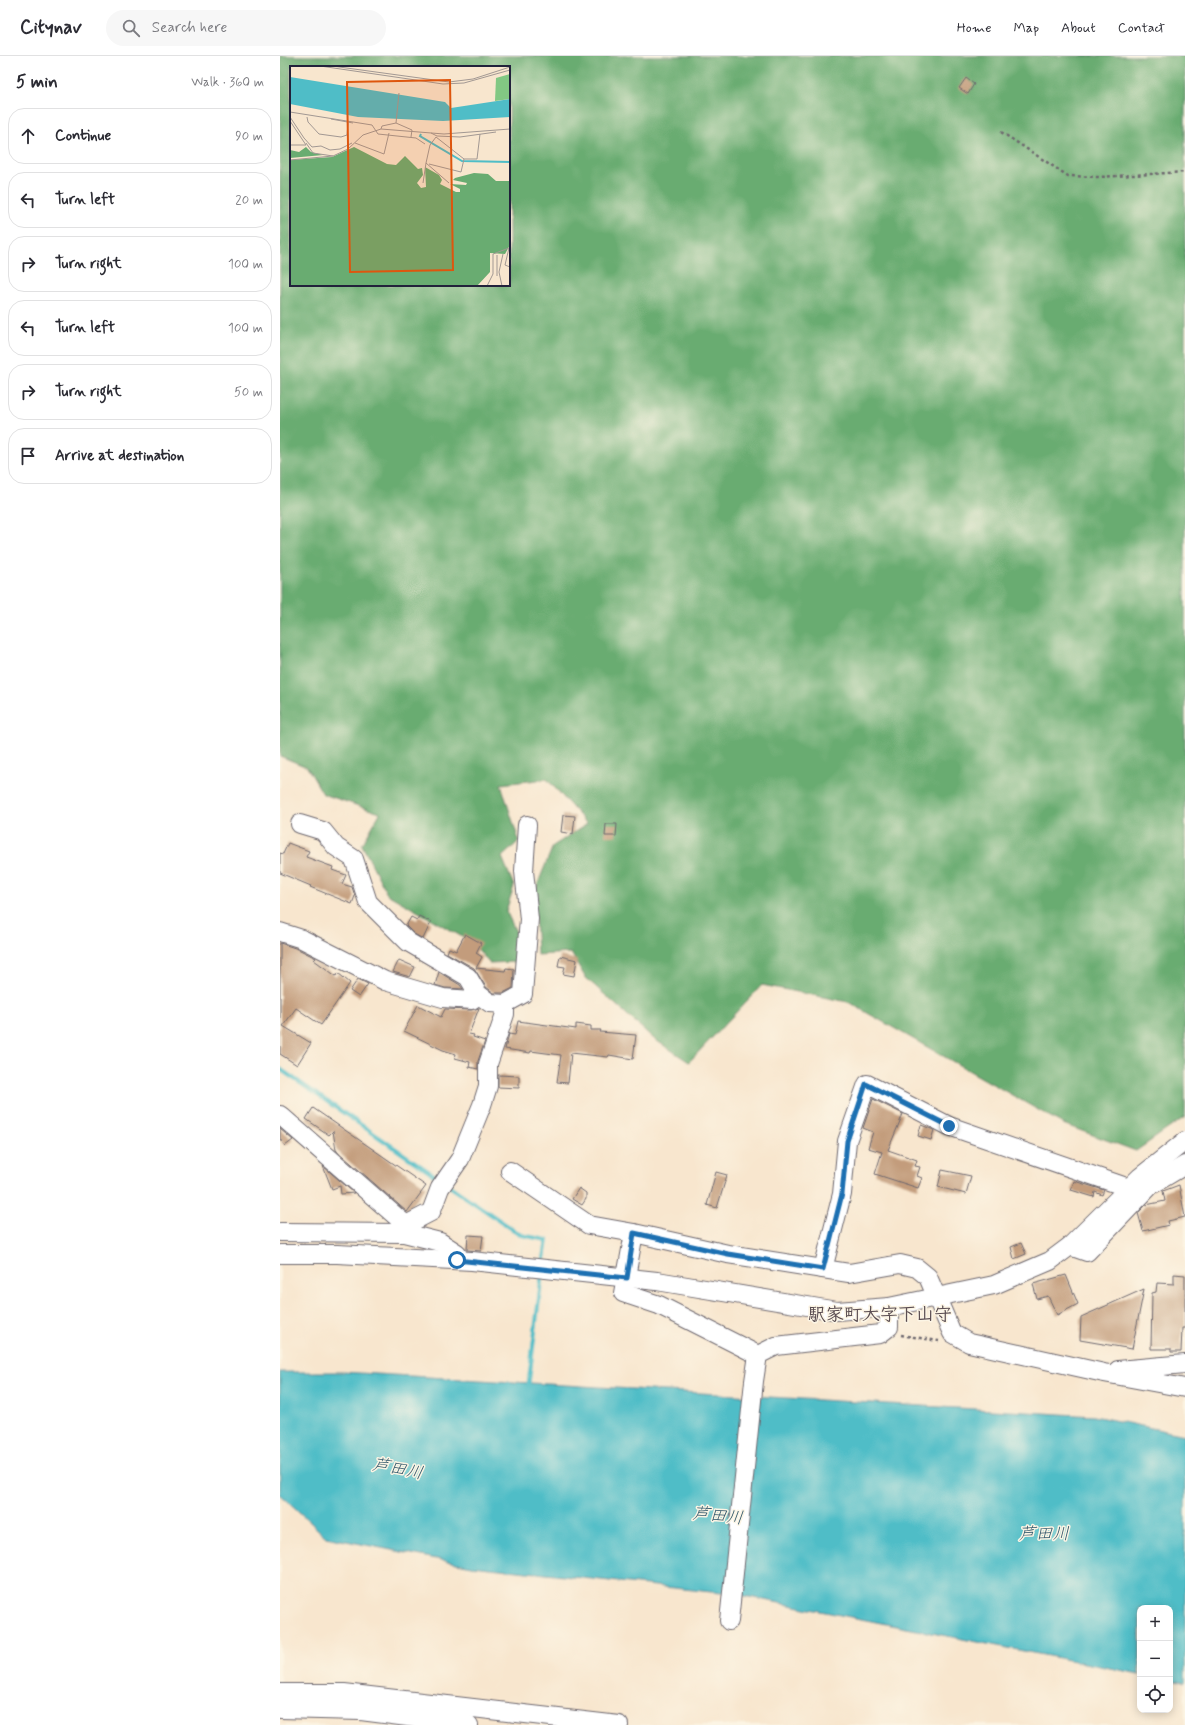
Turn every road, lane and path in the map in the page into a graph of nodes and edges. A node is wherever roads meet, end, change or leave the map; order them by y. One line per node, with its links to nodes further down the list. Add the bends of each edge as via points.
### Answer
1 (1001, 132): 2 (path, via 1068,176 1099,177)
2 (1185, 172)
3 (300, 824): 6 (street, via 323,831 336,847 354,859 368,902 408,942 468,977)
4 (527, 825): 7 (street, via 524,871 529,919 523,994)
5 (280, 932): 6 (street, via 302,939 385,980 443,998 472,1000)
6 (478, 994): 7 (street, via 490,1003)
7 (505, 1004): 13 (street, via 505,1014 488,1064 488,1086 460,1159 445,1182 431,1212)
8 (280, 1115): 13 (street)
9 (1185, 1141): 12 (street)
10 (1185, 1165): 16 (street, via 1150,1186 1086,1252)
11 (510, 1171): 15 (street, via 589,1225)
12 (1129, 1188): 16 (street); 19 (street, via 949,1126 866,1084 847,1141 842,1194)
13 (405, 1229): 14 (street); 18 (street, via 440,1242 457,1253)
14 (280, 1232)
15 (634, 1233): 19 (street, via 728,1254); 20 (street)
16 (1070, 1246): 21 (street, via 1050,1261 994,1285)
17 (280, 1254): 18 (street)
18 (457, 1260): 20 (street)
19 (823, 1269): 21 (street, via 849,1273 900,1264 917,1268 928,1277)
20 (627, 1278): 22 (street, via 838,1311); 23 (street, via 623,1293 659,1305)
21 (937, 1297): 22 (street); 25 (street, via 952,1333 969,1343)
22 (889, 1307): 23 (street, via 889,1327 880,1334 776,1346)
23 (758, 1355): 27 (street)
24 (1185, 1364): 25 (street)
25 (1104, 1373): 26 (street)
26 (1185, 1388)
27 (729, 1622)
28 (280, 1693): 31 (street, via 344,1693)
29 (280, 1709): 30 (street, via 361,1711)
30 (469, 1725)
31 (619, 1725)

